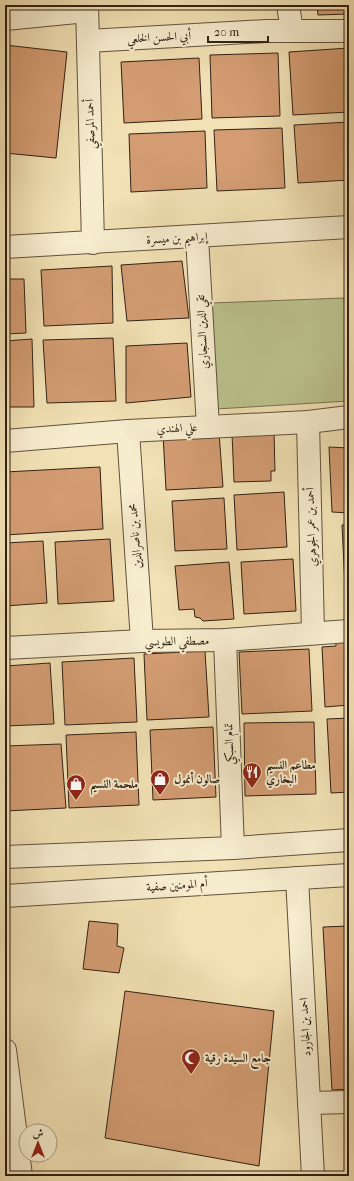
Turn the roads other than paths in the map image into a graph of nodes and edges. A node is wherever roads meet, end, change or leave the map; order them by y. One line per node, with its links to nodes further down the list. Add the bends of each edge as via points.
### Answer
1 (288, 5): 5 (street)
2 (87, 8): 3 (street); 6 (street, أحمد المرصفي)
3 (5, 19)
4 (349, 30): 5 (street, أبي الحسن الخلعي)
5 (292, 31): 6 (street, أبي الحسن الخلعي)
6 (88, 41): 9 (street, أحمد المرصفي)
7 (349, 227): 8 (street, إبراهيم بن ميسرة)
8 (197, 237): 9 (street, إبراهيم بن ميسرة); 13 (street, تقي الدين السنجاري)
9 (93, 243): 10 (street, إبراهيم بن ميسرة)
10 (5, 247)
11 (349, 417): 12 (street, علي الهندي)
12 (308, 422): 13 (street, علي الهندي); 17 (street, أحمد بن عمر الجوهري)
13 (208, 427): 14 (street, علي الهندي)
14 (128, 431): 15 (street, علي الهندي); 19 (street, محمد بن ناصرالدين)
15 (5, 441)
16 (349, 631): 17 (street, مصطفي الطويسي)
17 (314, 632): 18 (street, مصطفي الطويسي)
18 (225, 640): 19 (street, مصطفي الطويسي); 22 (street, تمام السبكي)
19 (142, 641): 20 (street, مصطفي الطويسي)
20 (5, 648)
21 (349, 840): 22 (street)
22 (233, 848): 23 (street)
23 (5, 857)
24 (349, 876): 25 (street, أم المومنين صفية)
25 (297, 878): 26 (street, أم المومنين صفية); 29 (street, احمد بن الجارود)
26 (5, 896)
27 (5, 1050): 30 (street)
28 (349, 1102): 29 (street)
29 (309, 1103): 31 (street, احمد بن الجارود)
30 (21, 1176)
31 (313, 1176)

